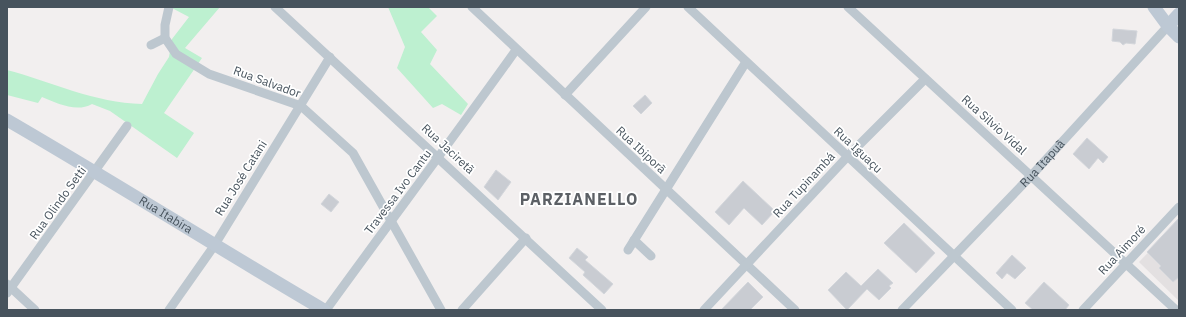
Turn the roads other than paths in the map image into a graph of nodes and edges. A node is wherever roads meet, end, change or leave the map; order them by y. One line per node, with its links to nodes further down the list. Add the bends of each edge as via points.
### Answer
1 (169, 7): 11 (street)
2 (275, 7): 14 (street, Rua Jaciretã)
3 (472, 7): 13 (street, Rua Ibiporã)
4 (646, 7): 17 (street)
5 (688, 7): 15 (street, Rua Iguaçu)
6 (848, 7): 16 (street, Rua Silvio Vidal)
7 (1154, 7): 9 (street)
8 (1179, 14): 9 (street, Rua Itapuã)
9 (1168, 26): 10 (street); 24 (street, Rua Itapuã)
10 (1179, 37)
11 (165, 38): 12 (street); 18 (street, Rua Salvador, via 176,54 209,74)
12 (151, 45)
13 (516, 50): 17 (street, Rua Ibiporã); 22 (street, Travessa Ivo Cantu)
14 (330, 57): 18 (street, Rua José Catani); 22 (street, Rua Jaciretã)
15 (746, 62): 21 (street, Rua Iguaçu); 25 (street)
16 (925, 79): 21 (street, Rua Tupinambá); 24 (street, Rua Silvio Vidal)
17 (565, 95): 25 (street, Rua Ibiporã)
18 (300, 106): 27 (street, Rua Salvador, via 353,153); 30 (street, Rua José Catani)
19 (7, 120): 23 (street, Rua Itabira)
20 (127, 126): 23 (street, Rua Olindo Setti)
21 (848, 156): 32 (street, Rua Iguaçu); 35 (street, Rua Tupinambá)
22 (439, 158): 27 (street, Travessa Ivo Cantu); 28 (street, Rua Jaciretã)
23 (96, 171): 30 (street, Rua Itabira); 36 (street, Rua Olindo Setti)
24 (1031, 176): 32 (street, Rua Itapuã); 34 (street, Rua Silvio Vidal)
25 (666, 189): 29 (street); 35 (street, Rua Ibiporã)
26 (1179, 207): 34 (street, Rua Aimoré)
27 (390, 221): 40 (street, Travessa Ivo Cantu); 41 (street, Rua Salvador)
28 (526, 238): 37 (street, Rua Jaciretã); 42 (street)
29 (634, 240): 31 (street); 33 (street)
30 (214, 246): 39 (street, Rua José Catani); 40 (street, Rua Itabira)
31 (628, 250)
32 (953, 255): 45 (street, Rua Itapuã); 46 (street, Rua Iguaçu)
33 (651, 256)
34 (1126, 263): 47 (street, Rua Aimoré); 48 (street, Rua Silvio Vidal)
35 (746, 264): 43 (street, Rua Tupinambá); 44 (street, Rua Ibiporã)
36 (8, 288): 38 (street)
37 (598, 309)
38 (35, 310)
39 (169, 310)
40 (325, 310)
41 (441, 310)
42 (462, 310)
43 (704, 310)
44 (795, 310)
45 (902, 310)
46 (1012, 310)
47 (1083, 310)
48 (1176, 310)

